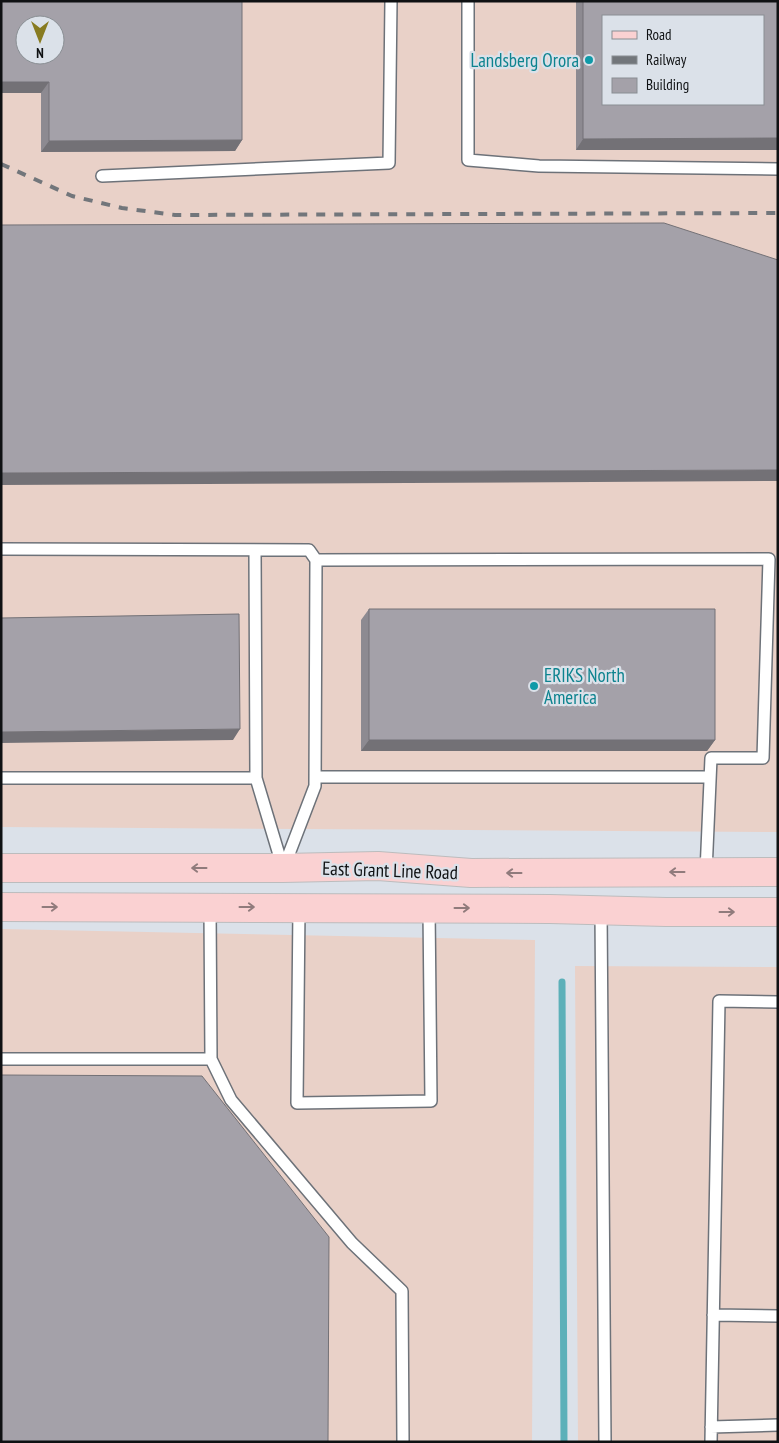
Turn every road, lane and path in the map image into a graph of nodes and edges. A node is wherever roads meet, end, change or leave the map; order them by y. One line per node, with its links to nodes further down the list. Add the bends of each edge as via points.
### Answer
1 (390, 1): 4 (lane, via 388,163)
2 (468, 1): 3 (lane, via 468,160 539,166)
3 (778, 169)
4 (102, 176)
5 (1, 549): 6 (lane)
6 (255, 550): 7 (lane, via 309,550); 11 (lane)
7 (316, 560): 8 (lane); 9 (lane, via 769,559 763,758 711,758)
8 (315, 776): 9 (lane); 13 (lane, via 315,786)
9 (710, 776): 14 (lane)
10 (1, 778): 11 (lane)
11 (256, 778): 13 (lane)
12 (1, 868): 13 (main road, East Grant Line Road, one-way to 12)
13 (283, 868): 14 (main road, East Grant Line Road, one-way to 13, via 470,874 378,866)
14 (706, 872): 15 (main road, East Grant Line Road)
15 (778, 872)
16 (1, 907): 17 (main road, East Grant Line Road, one-way to 17)
17 (210, 907): 18 (main road, East Grant Line Road, one-way to 18); 24 (lane)
18 (299, 908): 19 (main road, East Grant Line Road); 19 (lane, via 297,1103 431,1101)
19 (429, 908): 20 (main road, East Grant Line Road, one-way to 20)
20 (601, 910): 21 (main road, East Grant Line Road, one-way to 21); 30 (lane)
21 (778, 912)
22 (778, 1002): 25 (lane, via 719,1001)
23 (1, 1059): 24 (lane)
24 (211, 1059): 29 (lane, via 231,1100 352,1243 402,1291)
25 (713, 1316): 26 (lane); 28 (lane)
26 (778, 1316)
27 (778, 1425): 28 (lane)
28 (711, 1427): 31 (lane)
29 (403, 1442)
30 (605, 1442)
31 (711, 1442)

